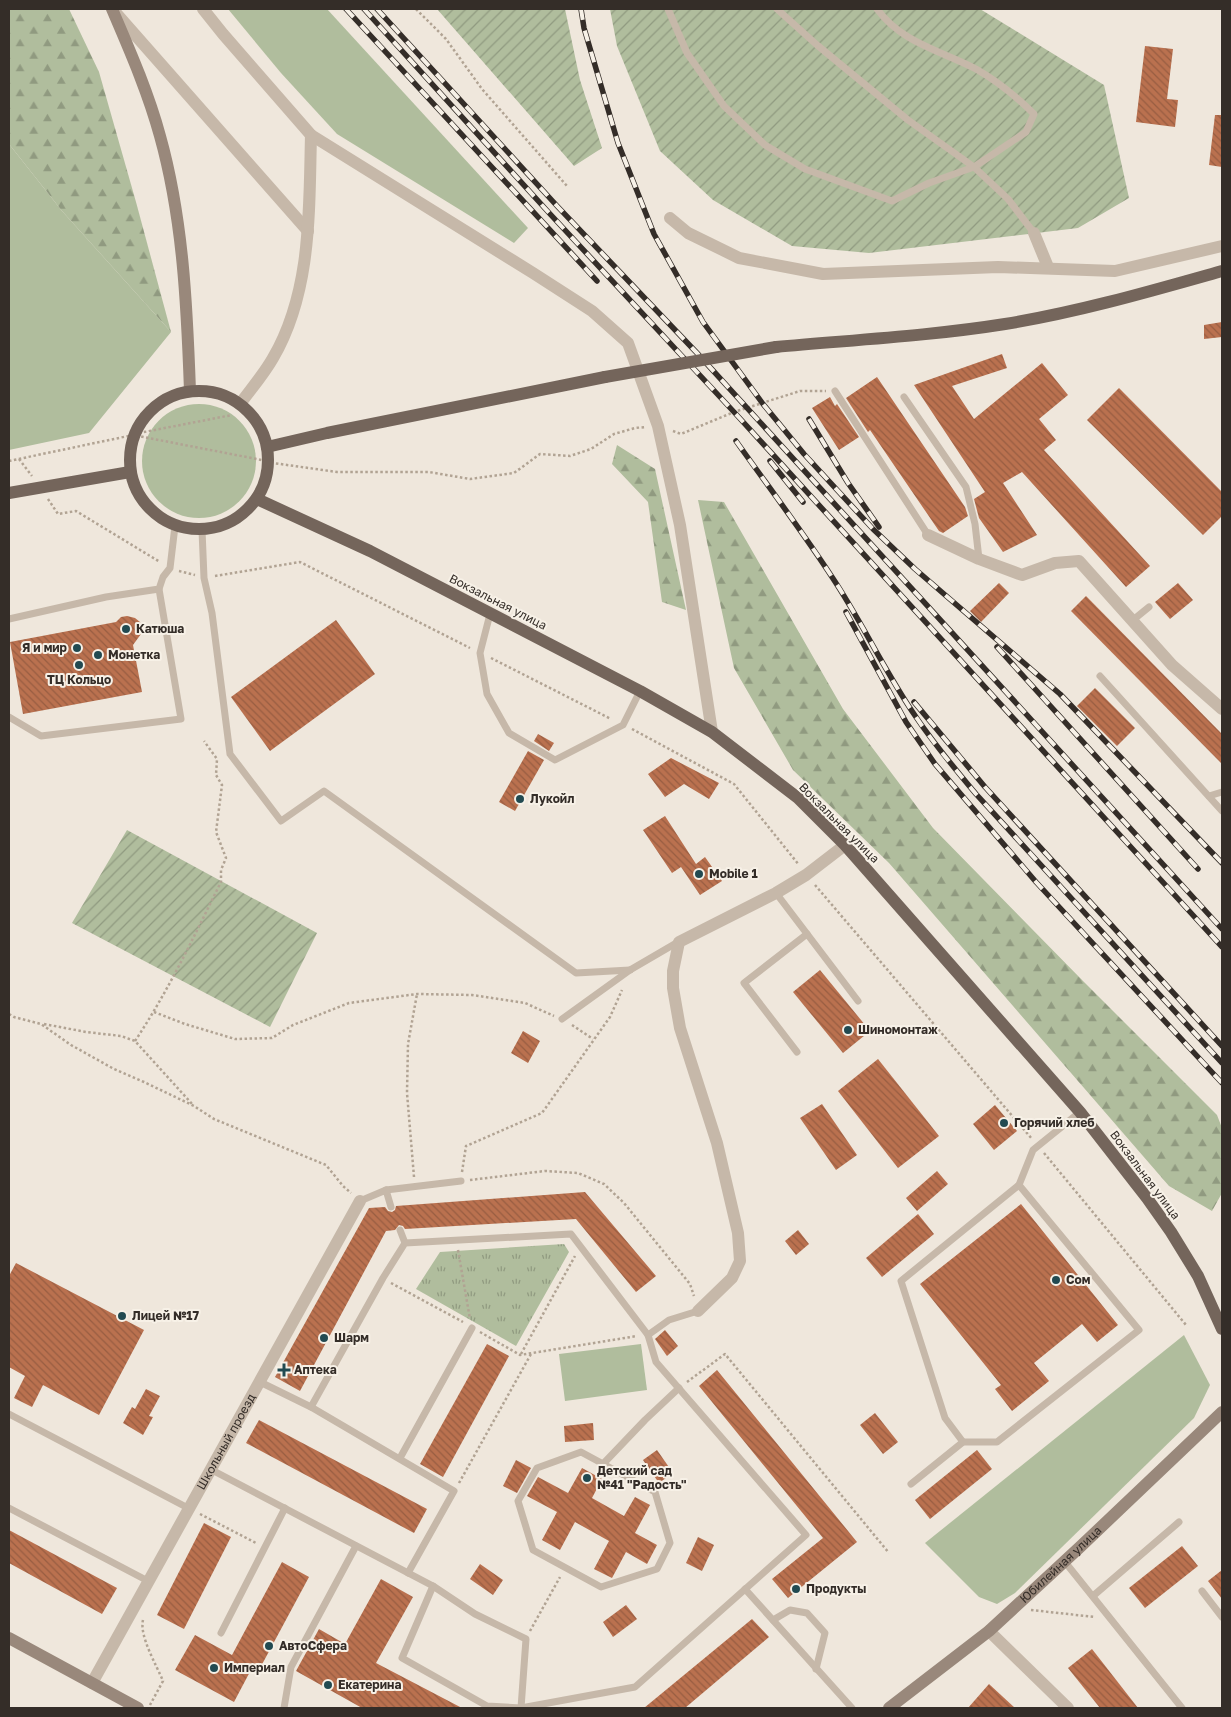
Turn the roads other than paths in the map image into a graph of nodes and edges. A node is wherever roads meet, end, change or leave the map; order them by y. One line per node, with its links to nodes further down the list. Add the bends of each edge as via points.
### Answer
1 (112, 9): 9 (street); 14 (street, via 148,94 174,194 188,328)
2 (203, 9): 6 (street)
3 (668, 9): 7 (lane, via 687,53 724,106 765,145 805,169 892,201)
4 (777, 9): 7 (lane, via 908,120)
5 (876, 9): 7 (lane, via 887,23 916,43 977,70 1017,97 1034,114 1026,132)
6 (311, 135): 9 (street); 35 (street, via 592,311 628,343 658,426 680,525)
7 (974, 167): 10 (lane, via 1008,199)
8 (670, 218): 12 (street, via 688,233 738,258 823,274)
9 (308, 231): 17 (street, via 300,288 289,325 273,358)
10 (1034, 233): 12 (street)
11 (1222, 246): 12 (street, via 1115,270)
12 (1048, 267)
13 (1222, 271): 18 (main road, bridge, via 1084,308 1005,324 776,347 605,377)
14 (190, 391): 17 (main road, via 211,392); 19 (main road, via 157,404 138,426 133,435)
15 (835, 391): 24 (lane)
16 (904, 397): 25 (lane, via 966,487)
17 (238, 409): 18 (main road, via 260,428)
18 (267, 447): 21 (main road, via 265,482)
19 (130, 472): 20 (main road); 22 (main road, via 141,500 160,518)
20 (9, 493)
21 (256, 500): 23 (main road, via 246,512 225,525); 28 (main road, Вокзальная улица, via 370,551)
22 (175, 526): 23 (main road); 26 (lane, via 170,568 162,577)
23 (202, 530): 43 (lane, via 204,578 212,614 230,754 281,820 324,791 576,973)
24 (928, 535): 25 (street)
25 (979, 559): 30 (street, via 1022,575 1056,563 1079,561)
26 (159, 589): 29 (lane, via 106,597); 34 (lane, via 181,719 41,736)
27 (1149, 607): 30 (lane)
28 (490, 614): 32 (main road, Вокзальная улица); 32 (lane, via 480,653 487,694 509,734 555,760 623,725)
29 (9, 619)
30 (1132, 620): 33 (street, via 1172,665)
31 (1100, 676): 37 (lane)
32 (640, 691): 35 (main road, Вокзальная улица)
33 (1222, 709)
34 (9, 717)
35 (712, 732): 39 (main road, Вокзальная улица, via 798,798)
36 (1222, 792): 37 (lane)
37 (1209, 796): 38 (lane)
38 (1222, 811)
39 (845, 845): 40 (street); 47 (main road, Вокзальная улица)
40 (776, 893): 41 (lane); 42 (street)
41 (807, 934): 44 (lane); 46 (lane, via 744,983)
42 (679, 942): 43 (lane); 55 (street, via 673,980 680,1028 718,1144 738,1233 740,1261 732,1278)
43 (630, 970): 45 (lane)
44 (858, 1001)
45 (562, 1019)
46 (798, 1052)
47 (1080, 1112): 49 (lane, via 1033,1150); 56 (main road, Вокзальная улица, via 1171,1232)
48 (461, 1181): 50 (lane)
49 (1019, 1185): 65 (lane, via 901,1282 945,1418); 65 (lane, via 1139,1330 997,1442)
50 (386, 1190): 51 (lane); 52 (lane)
51 (360, 1200): 60 (street, Школьный проезд)
52 (391, 1207)
53 (400, 1230): 54 (lane)
54 (405, 1243): 59 (lane, via 571,1234); 62 (lane)
55 (698, 1311): 59 (lane, via 669,1320)
56 (1219, 1312): 58 (main road, Вокзальная улица)
57 (472, 1328): 66 (lane)
58 (1222, 1329)
59 (648, 1335): 61 (lane, via 656,1362)
60 (260, 1382): 62 (lane); 68 (street, Школьный проезд)
61 (679, 1388): 67 (lane); 79 (lane, via 806,1535)
62 (311, 1407): 66 (lane)
63 (1222, 1412): 75 (street, Юбилейная улица)
64 (9, 1414): 71 (lane)
65 (963, 1442): 69 (lane)
66 (400, 1458): 76 (lane, via 454,1491)
67 (603, 1464): 67 (lane, via 580,1452 537,1468 518,1501 533,1550 601,1588 657,1570 670,1543 655,1492)
68 (210, 1469): 71 (street, Школьный проезд); 72 (lane)
69 (911, 1484)
70 (9, 1508): 77 (lane)
71 (188, 1508): 77 (street, Школьный проезд)
72 (285, 1508): 74 (lane); 85 (lane)
73 (1178, 1522): 81 (lane)
74 (356, 1546): 76 (lane); 90 (lane, via 291,1667)
75 (1065, 1562): 81 (lane); 84 (street, Юбилейная улица)
76 (408, 1573): 78 (lane)
77 (148, 1582): 88 (street, Школьный проезд)
78 (433, 1586): 91 (lane, via 475,1614 526,1639); 91 (lane, via 402,1658 488,1706)
79 (745, 1589): 83 (lane); 91 (lane, via 634,1687)
80 (1202, 1591): 82 (lane)
81 (1092, 1596): 95 (lane)
82 (1222, 1617)
83 (773, 1620): 87 (lane); 87 (lane, via 790,1610 807,1613 825,1634)
84 (989, 1631): 93 (street, Юбилейная улица); 94 (street)
85 (221, 1633)
86 (9, 1638): 88 (street)
87 (816, 1669): 92 (lane)
88 (92, 1683): 89 (street)
89 (138, 1708)
90 (284, 1708)
91 (521, 1708)
92 (852, 1708)
93 (889, 1708)
94 (1068, 1708)
95 (1182, 1708)

